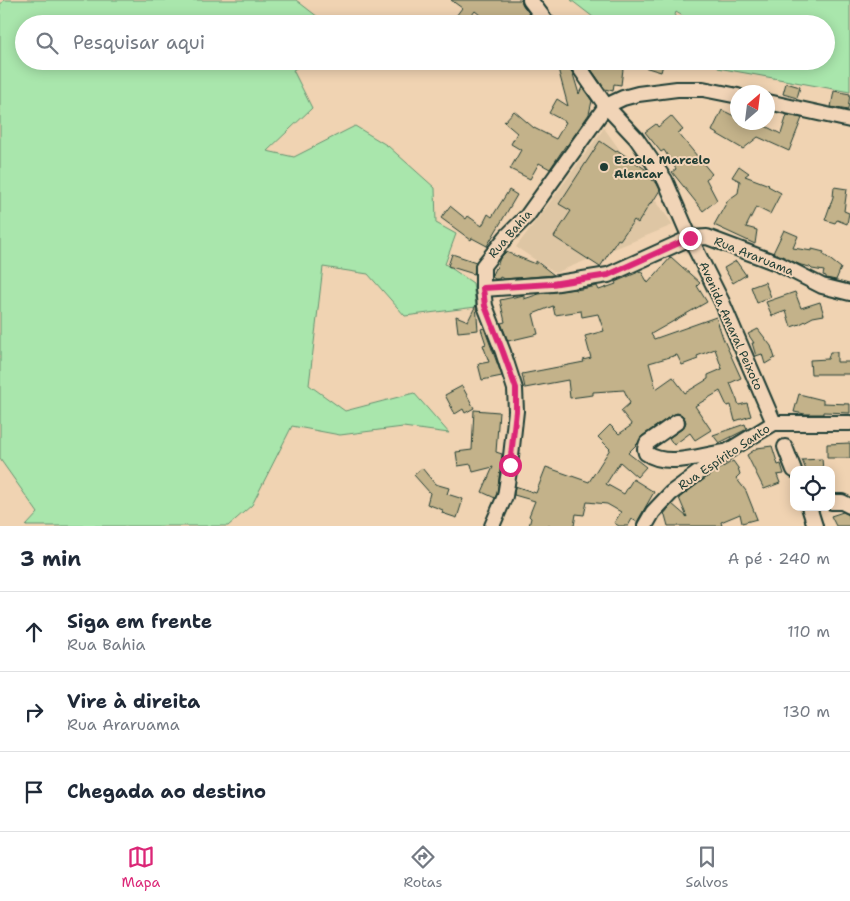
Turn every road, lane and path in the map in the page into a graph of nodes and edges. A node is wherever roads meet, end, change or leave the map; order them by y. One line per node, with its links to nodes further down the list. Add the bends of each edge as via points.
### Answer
1 (530, 0): 2 (street)
2 (541, 15)
3 (581, 70): 6 (street, Avenida Amaral Peixoto)
4 (730, 94): 6 (street, via 703,89 678,89 638,94)
5 (775, 104): 7 (street)
6 (606, 106): 8 (street, Avenida Amaral Peixoto, via 636,138 665,180); 9 (street, Rua Bahia, via 527,216 484,266)
7 (850, 120)
8 (690, 238): 9 (street, Rua Araruama, via 608,275 552,284); 10 (street, Rua Araruama, via 707,237 779,264 822,286); 12 (street, Avenida Amaral Peixoto, via 722,302)
9 (483, 288): 20 (street, Rua Bahia, via 485,306 516,388 510,465 504,496)
10 (850, 293)
11 (678, 422): 15 (street, via 648,443 646,454 666,460)
12 (774, 423): 13 (street, Rua Espírito Santo); 15 (street, Rua Espírito Santo)
13 (850, 423)
14 (785, 447): 16 (street)
15 (728, 451): 21 (street, Rua Espírito Santo, via 671,493)
16 (792, 466)
17 (835, 502): 18 (street)
18 (850, 506)
19 (810, 511): 22 (street)
20 (492, 526)
21 (645, 526)
22 (815, 526)

